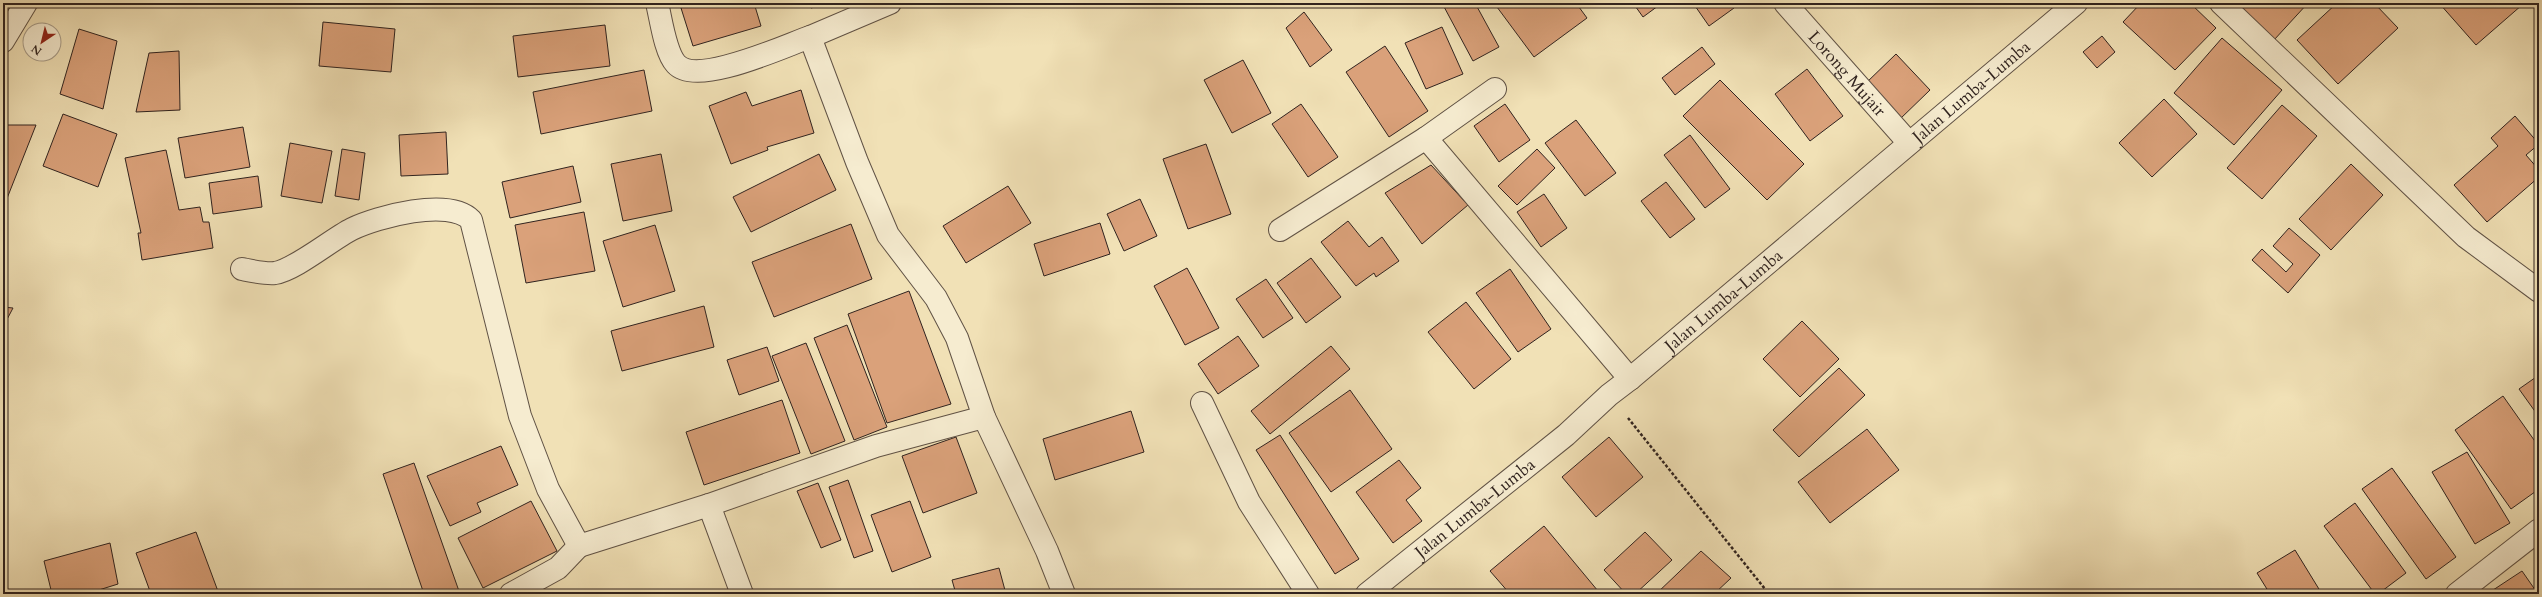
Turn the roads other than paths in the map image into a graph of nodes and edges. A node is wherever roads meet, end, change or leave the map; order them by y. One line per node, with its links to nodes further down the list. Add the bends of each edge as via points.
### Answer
1 (26, 3): 8 (street)
2 (657, 3): 7 (street, via 670,52 676,64 684,70 716,70)
3 (890, 3): 7 (street)
4 (1785, 3): 11 (street, Lorong Mujair)
5 (2076, 3): 11 (street, Jalan Lumba-Lumba)
6 (2221, 3): 14 (street, via 2466,237)
7 (810, 36): 17 (street, via 857,162 888,235 936,298 957,338)
8 (3, 42)
9 (1495, 89): 10 (street)
10 (1426, 138): 12 (street); 15 (street)
11 (1909, 143): 15 (street, Jalan Lumba-Lumba)
12 (1280, 230)
13 (242, 269): 20 (street, via 276,273 352,230 393,215 431,210 454,211 467,216 471,220 520,416 548,489)
14 (2539, 291)
15 (1630, 379): 25 (street, Jalan Lumba-Lumba, via 1566,435)
16 (1202, 403): 24 (street, via 1249,502)
17 (984, 417): 18 (street, via 876,446); 23 (street, via 1047,551)
18 (709, 505): 20 (street); 22 (street)
19 (2539, 530): 26 (street)
20 (579, 546): 21 (street, via 558,568)
21 (512, 594)
22 (742, 594)
23 (1064, 594)
24 (1308, 594)
25 (1367, 594)
26 (2457, 594)

